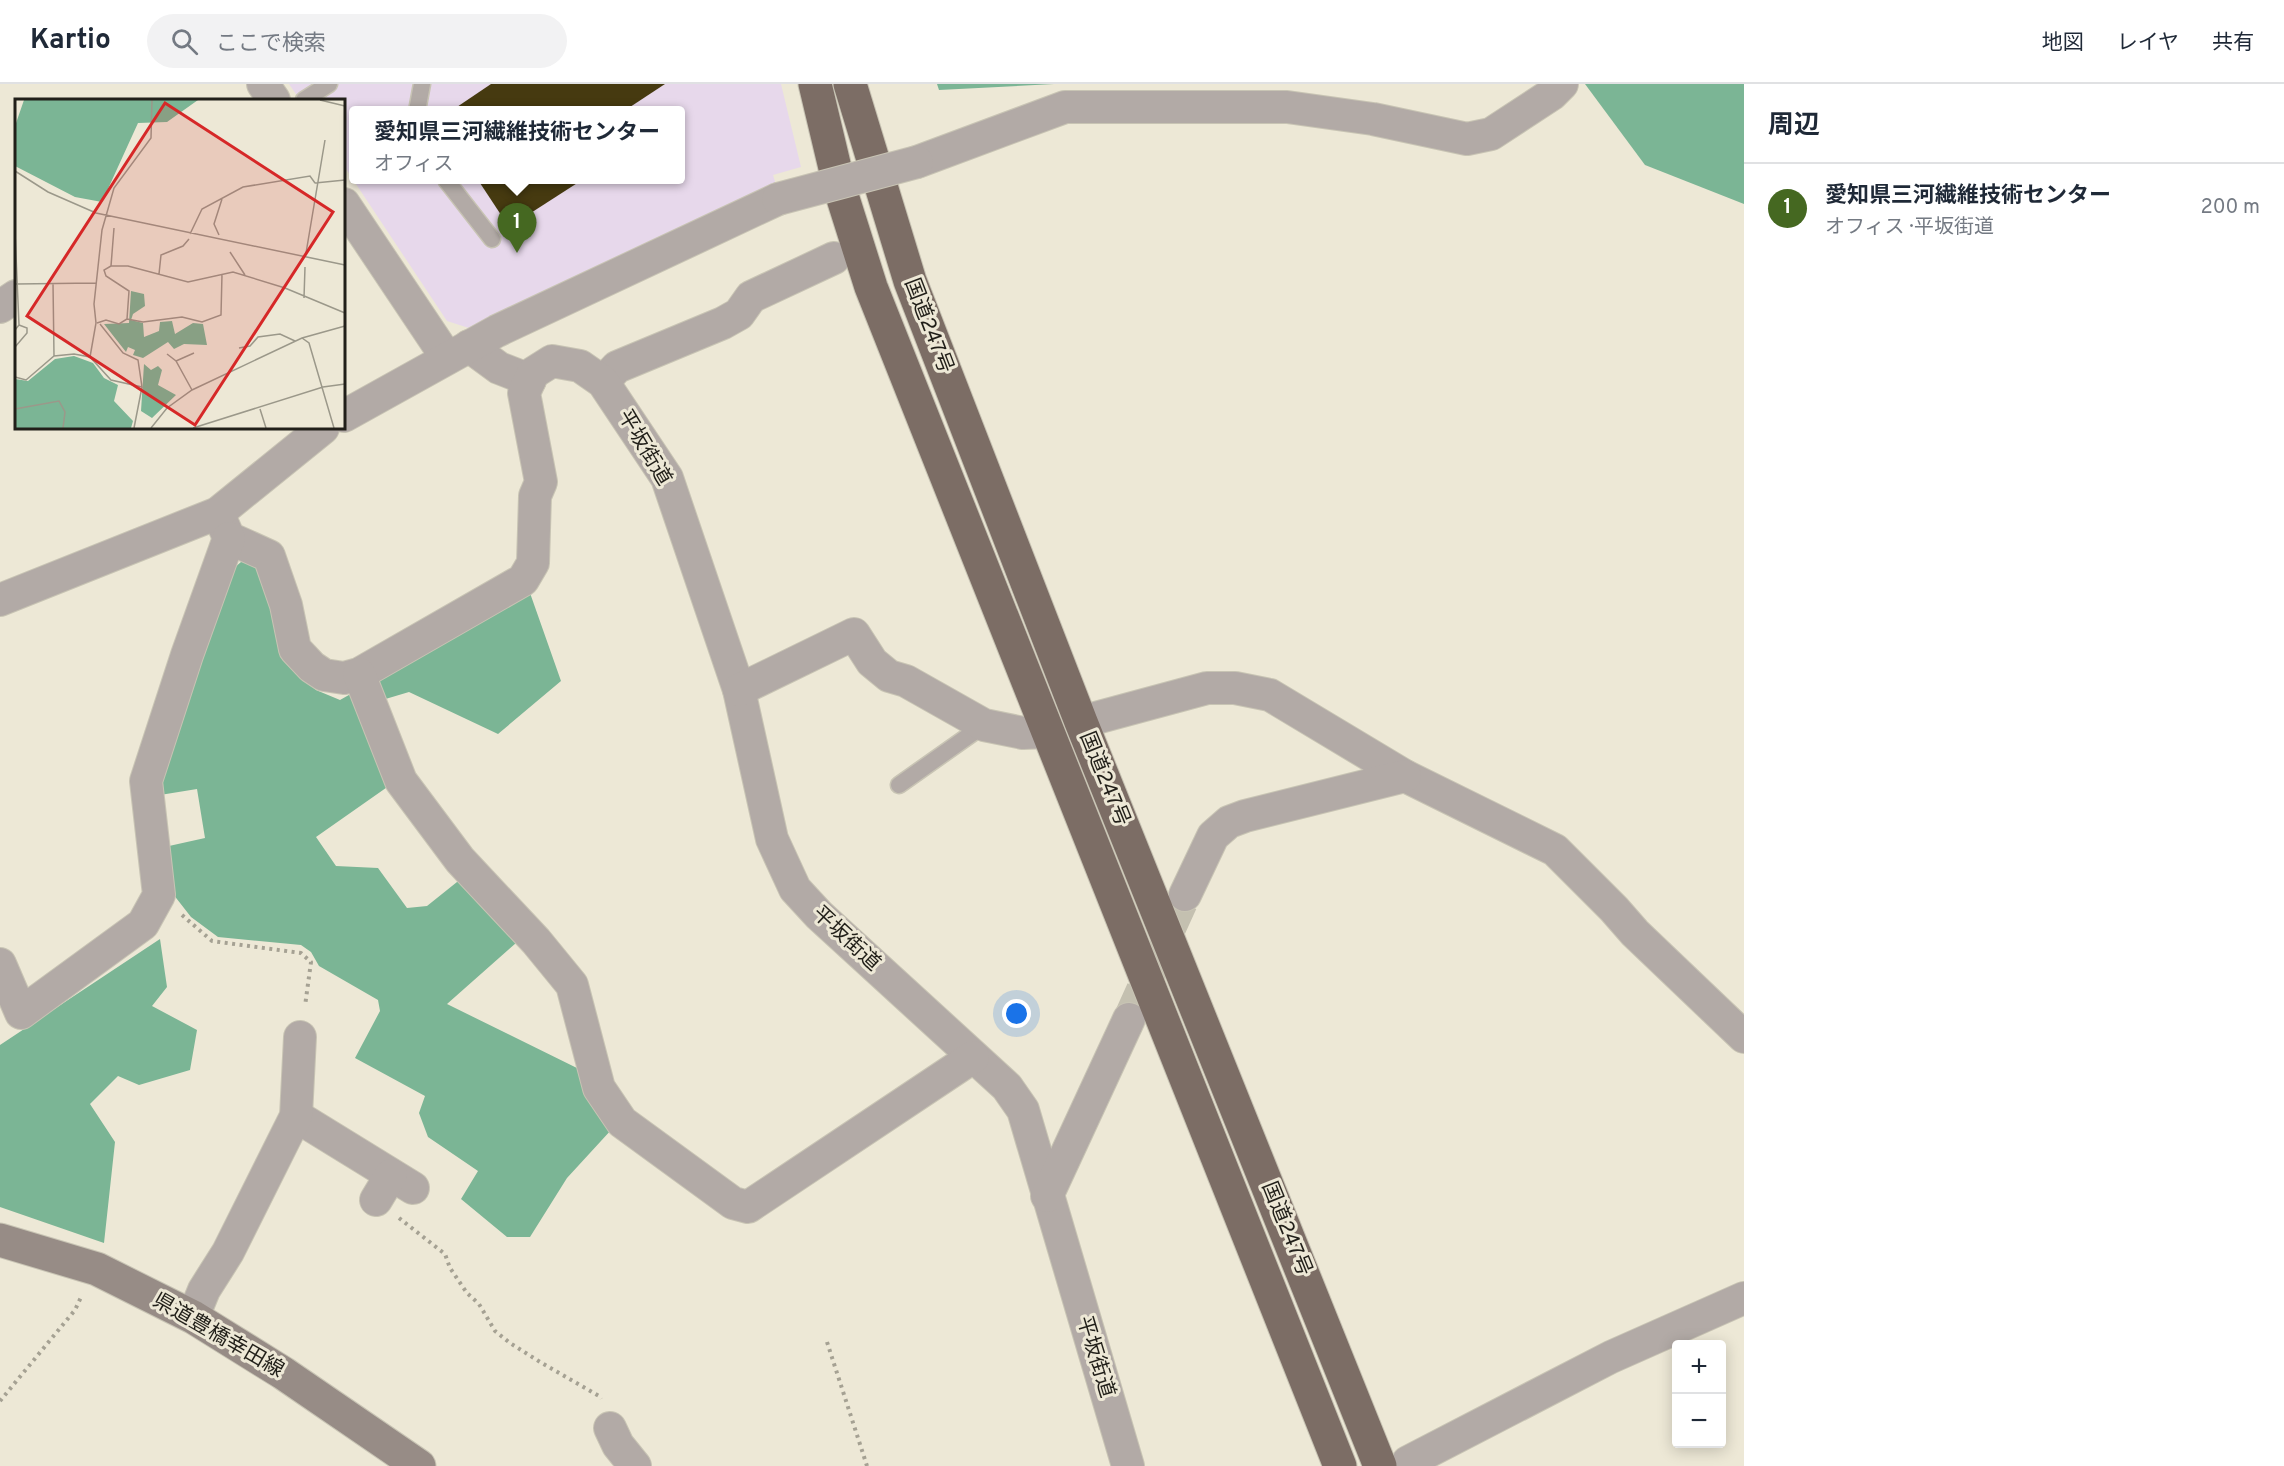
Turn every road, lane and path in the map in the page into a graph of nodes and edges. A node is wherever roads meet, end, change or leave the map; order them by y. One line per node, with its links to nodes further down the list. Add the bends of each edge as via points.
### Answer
1 (263, 84): 7 (street)
2 (329, 84): 8 (lane)
3 (422, 84): 9 (lane)
4 (814, 84): 27 (highway, 国道247号, via 840,189 871,287)
5 (850, 84): 25 (highway, 国道247号, via 910,281)
6 (1562, 84): 16 (street, bridge, via 1491,134 1467,139 1373,119 1287,107 1065,107 917,162 778,199)
7 (273, 99)
8 (306, 99)
9 (418, 106)
10 (449, 184): 12 (lane)
11 (345, 205): 16 (street)
12 (492, 239)
13 (834, 258): 18 (street, via 751,297 739,314 723,323 617,366)
14 (15, 297): 15 (street)
15 (0, 308)
16 (458, 352): 17 (street); 19 (street)
17 (530, 380): 18 (street, via 533,373 552,361 580,366); 23 (street, via 524,393 541,482 535,496 533,563 523,580)
18 (603, 382): 24 (street, 平坂街道, via 667,478)
19 (345, 415)
20 (322, 429): 21 (street)
21 (223, 525): 22 (street); 23 (street, via 269,556 286,605 295,649 324,675 344,678); 30 (street, via 187,656 146,781)
22 (0, 600)
23 (359, 674): 37 (street, via 401,781 459,860 572,985 599,1088 622,1122 733,1203 748,1207)
24 (739, 690): 26 (street, via 854,634 872,662 889,676 906,681); 37 (street, 平坂街道, via 772,839 795,889)
25 (1081, 722): 28 (street, via 1207,688 1235,688 1270,695); 48 (highway, 国道247号)
26 (984, 725): 27 (street, via 1016,732); 29 (lane)
27 (1048, 732): 53 (highway, 国道247号)
28 (1405, 776): 31 (street, via 1229,822 1213,836); 36 (street, via 1555,850)
29 (899, 785)
30 (159, 895): 33 (street, via 143,924); 35 (path, via 212,941 301,953 311,962)
31 (1185, 895)
32 (0, 964): 33 (street)
33 (10, 1019)
34 (1130, 1019): 40 (street)
35 (300, 1036): 38 (street)
36 (1744, 1037)
37 (973, 1057): 40 (street, 平坂街道, via 1007,1087 1023,1110)
38 (296, 1116): 39 (street); 44 (street)
39 (393, 1188): 47 (path, via 431,1242 445,1254 450,1268 480,1304 495,1331 599,1396)
40 (1047, 1196): 52 (street, 平坂街道)
41 (0, 1240): 44 (main road, 県道豊橋幸田線, via 97,1269)
42 (84, 1292): 46 (path, via 75,1310)
43 (1744, 1298): 48 (street, via 1611,1357)
44 (193, 1317): 49 (main road, 県道豊橋幸田線)
45 (827, 1342): 51 (path)
46 (0, 1401)
47 (610, 1428): 50 (street)
48 (1394, 1464)
49 (419, 1466)
50 (635, 1466)
51 (867, 1466)
52 (1128, 1466)
53 (1340, 1466)

